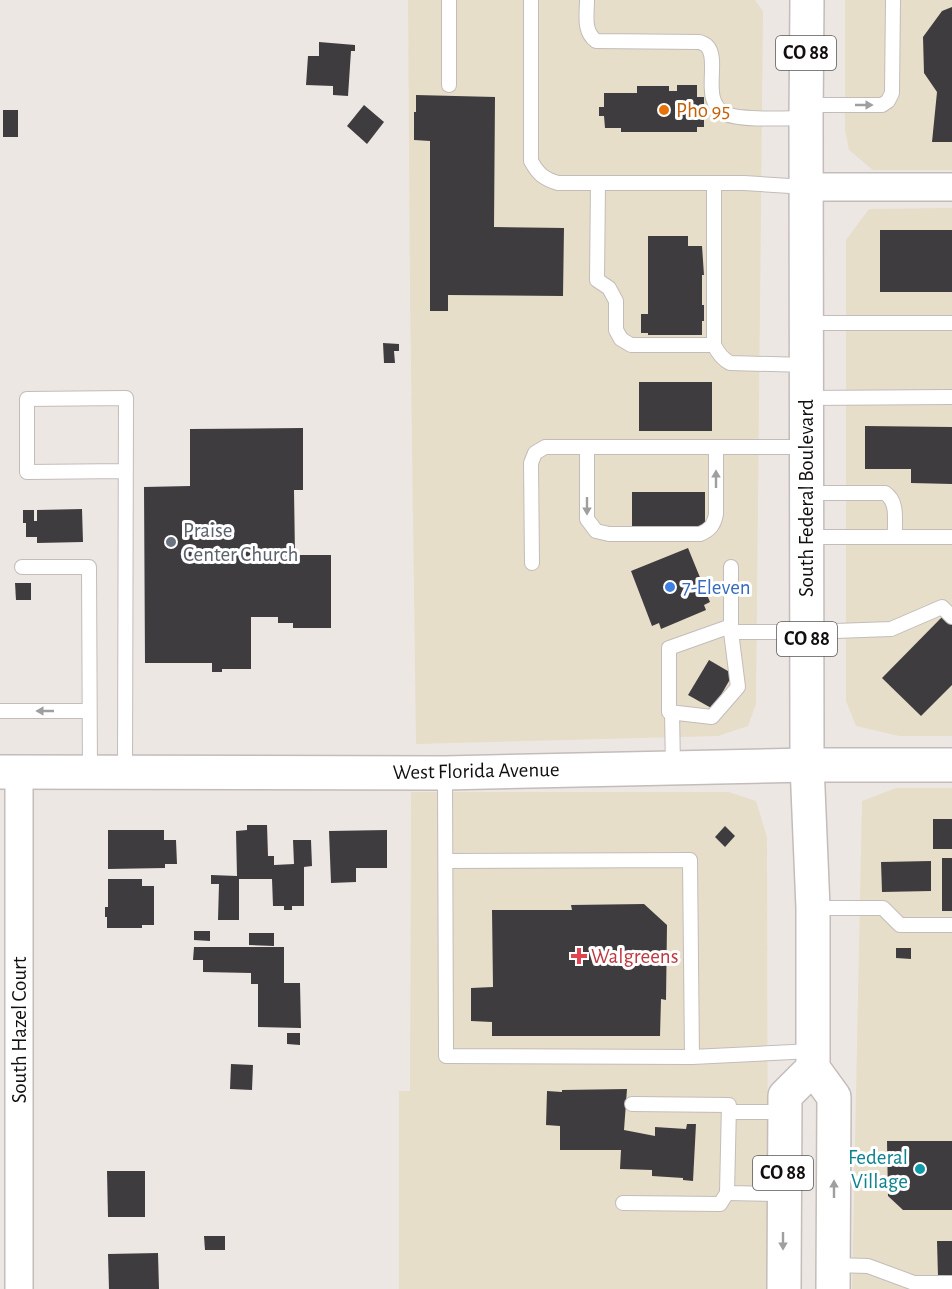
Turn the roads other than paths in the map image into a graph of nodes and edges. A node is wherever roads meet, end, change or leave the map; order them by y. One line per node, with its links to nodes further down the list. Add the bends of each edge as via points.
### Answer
1 (449, 0): 6 (lane)
2 (531, 0): 8 (lane, via 531,161 545,179 558,183)
3 (587, 0): 7 (lane, via 587,28 596,41 707,45 711,53 712,94 715,105 724,113 736,117)
4 (807, 0): 7 (main road, South Federal Boulevard / CO 88)
5 (893, 0): 7 (lane, one-way to 5, via 882,105 888,101 892,93)
6 (449, 85)
7 (806, 112): 10 (main road, South Federal Boulevard / CO 88)
8 (598, 183): 9 (lane); 14 (lane, via 597,280 609,288 616,301 616,330 621,339 631,345)
9 (714, 183): 10 (lane); 14 (lane)
10 (806, 187): 11 (street); 12 (main road, South Federal Boulevard / CO 88)
11 (952, 188)
12 (806, 323): 13 (lane); 15 (main road, South Federal Boulevard / CO 88)
13 (952, 324)
14 (714, 345): 15 (lane, via 723,360 730,363)
15 (806, 365): 17 (main road, South Federal Boulevard / CO 88)
16 (952, 397): 17 (lane)
17 (806, 398): 20 (main road, South Federal Boulevard / CO 88)
18 (587, 447): 19 (lane); 19 (lane, one-way to 19, via 587,519 596,531 609,534 708,531 716,514); 26 (lane, via 545,447 535,453 531,463)
19 (716, 447): 20 (lane)
20 (806, 447): 22 (main road, South Federal Boulevard / CO 88)
21 (126, 471): 21 (lane, via 126,398 27,399 27,472); 40 (lane)
22 (807, 493): 23 (main road, South Federal Boulevard / CO 88); 24 (lane, via 885,493 894,503)
23 (807, 537): 24 (lane); 31 (main road, South Federal Boulevard / CO 88)
24 (895, 537): 25 (lane)
25 (952, 537)
26 (532, 563)
27 (22, 567): 33 (lane, via 89,567)
28 (731, 567): 30 (lane)
29 (952, 617): 31 (lane, via 942,607 891,629)
30 (731, 629): 31 (lane); 34 (lane, via 669,648); 34 (lane, via 738,687 712,717)
31 (807, 632): 35 (main road, South Federal Boulevard / CO 88)
32 (0, 711): 33 (lane, one-way to 32)
33 (89, 711): 39 (lane)
34 (672, 712): 37 (lane)
35 (807, 765): 36 (main road, West Florida Avenue); 37 (main road, West Florida Avenue); 43 (main road, South Federal Boulevard / CO 88)
36 (952, 765)
37 (673, 767): 41 (main road, West Florida Avenue)
38 (10, 772): 39 (main road, West Florida Avenue); 55 (street, South Hazel Court)
39 (90, 772): 40 (main road, West Florida Avenue)
40 (125, 772): 41 (main road, West Florida Avenue)
41 (446, 773): 42 (lane)
42 (446, 861): 45 (lane, via 446,1056); 45 (lane, via 690,860)
43 (813, 908): 44 (lane, via 883,908 900,925); 46 (main road, South Federal Boulevard / CO 88)
44 (952, 925)
45 (692, 1057): 46 (lane)
46 (813, 1060): 49 (main road, CO 88, via 785,1096); 53 (main road, one-way to 46, via 834,1097)
47 (632, 1104): 48 (lane, via 729,1105)
48 (729, 1112): 49 (lane); 50 (lane)
49 (784, 1112): 51 (main road, CO 88)
50 (727, 1193): 51 (lane); 52 (lane, via 720,1204)
51 (783, 1194): 56 (main road, CO 88, one-way to 56)
52 (623, 1203)
53 (833, 1277): 54 (lane, via 868,1266 914,1283)
54 (952, 1283)
55 (19, 1289)
56 (784, 1289)

